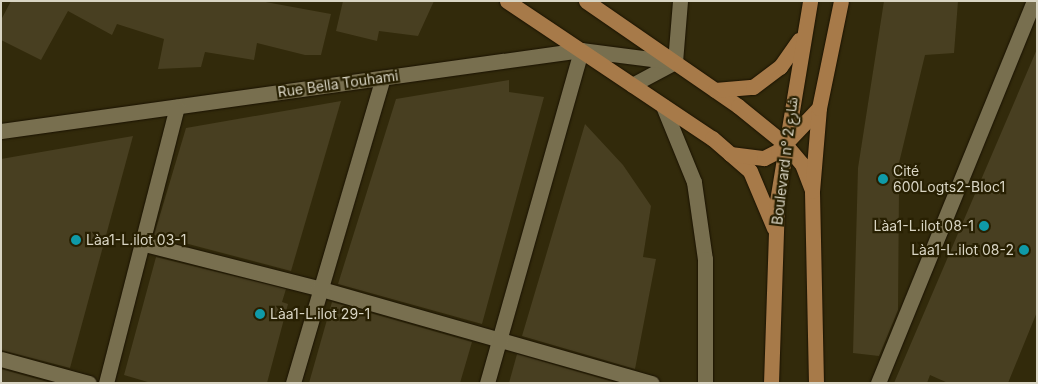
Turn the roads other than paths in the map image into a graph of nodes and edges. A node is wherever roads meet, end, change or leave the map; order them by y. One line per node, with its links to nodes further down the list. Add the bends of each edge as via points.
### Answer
1 (508, 1): 8 (main road)
2 (586, 1): 9 (main road)
3 (680, 1): 9 (street)
4 (810, 1): 7 (main road, Boulevard n° شارع 2)
5 (841, 1): 15 (main road, Boulevard n° شارع 2)
6 (1034, 1): 33 (street)
7 (802, 37): 12 (main road, via 780,67 753,86); 17 (main road, Boulevard n° شارع 2)
8 (581, 50): 9 (street, Rue Bella Touhami); 10 (street, Rue Bella Touhami); 11 (main road); 23 (street)
9 (675, 62): 11 (street); 12 (main road)
10 (383, 78): 14 (street, Rue Bella Touhami); 22 (street)
11 (632, 85): 13 (main road)
12 (715, 90): 17 (main road)
13 (663, 106): 18 (main road); 30 (street, via 695,191 705,259)
14 (177, 107): 16 (street, Rue Bella Touhami); 21 (street)
15 (819, 108): 17 (main road); 19 (main road, Boulevard n° شارع 2)
16 (1, 131)
17 (785, 144): 18 (main road, via 764,158); 19 (main road, via 802,164); 20 (main road, Boulevard n° شارع 2)
18 (730, 154): 20 (main road, via 750,171)
19 (812, 192): 32 (main road, Boulevard n° شارع 2)
20 (776, 232): 31 (main road, Boulevard n° شارع 2)
21 (141, 243): 22 (street); 26 (street)
22 (318, 288): 23 (street); 27 (street)
23 (500, 341): 28 (street); 29 (street)
24 (1, 360): 25 (street)
25 (88, 383)
26 (106, 383)
27 (293, 383)
28 (487, 383)
29 (652, 383)
30 (705, 383)
31 (771, 383)
32 (816, 383)
33 (878, 383)

